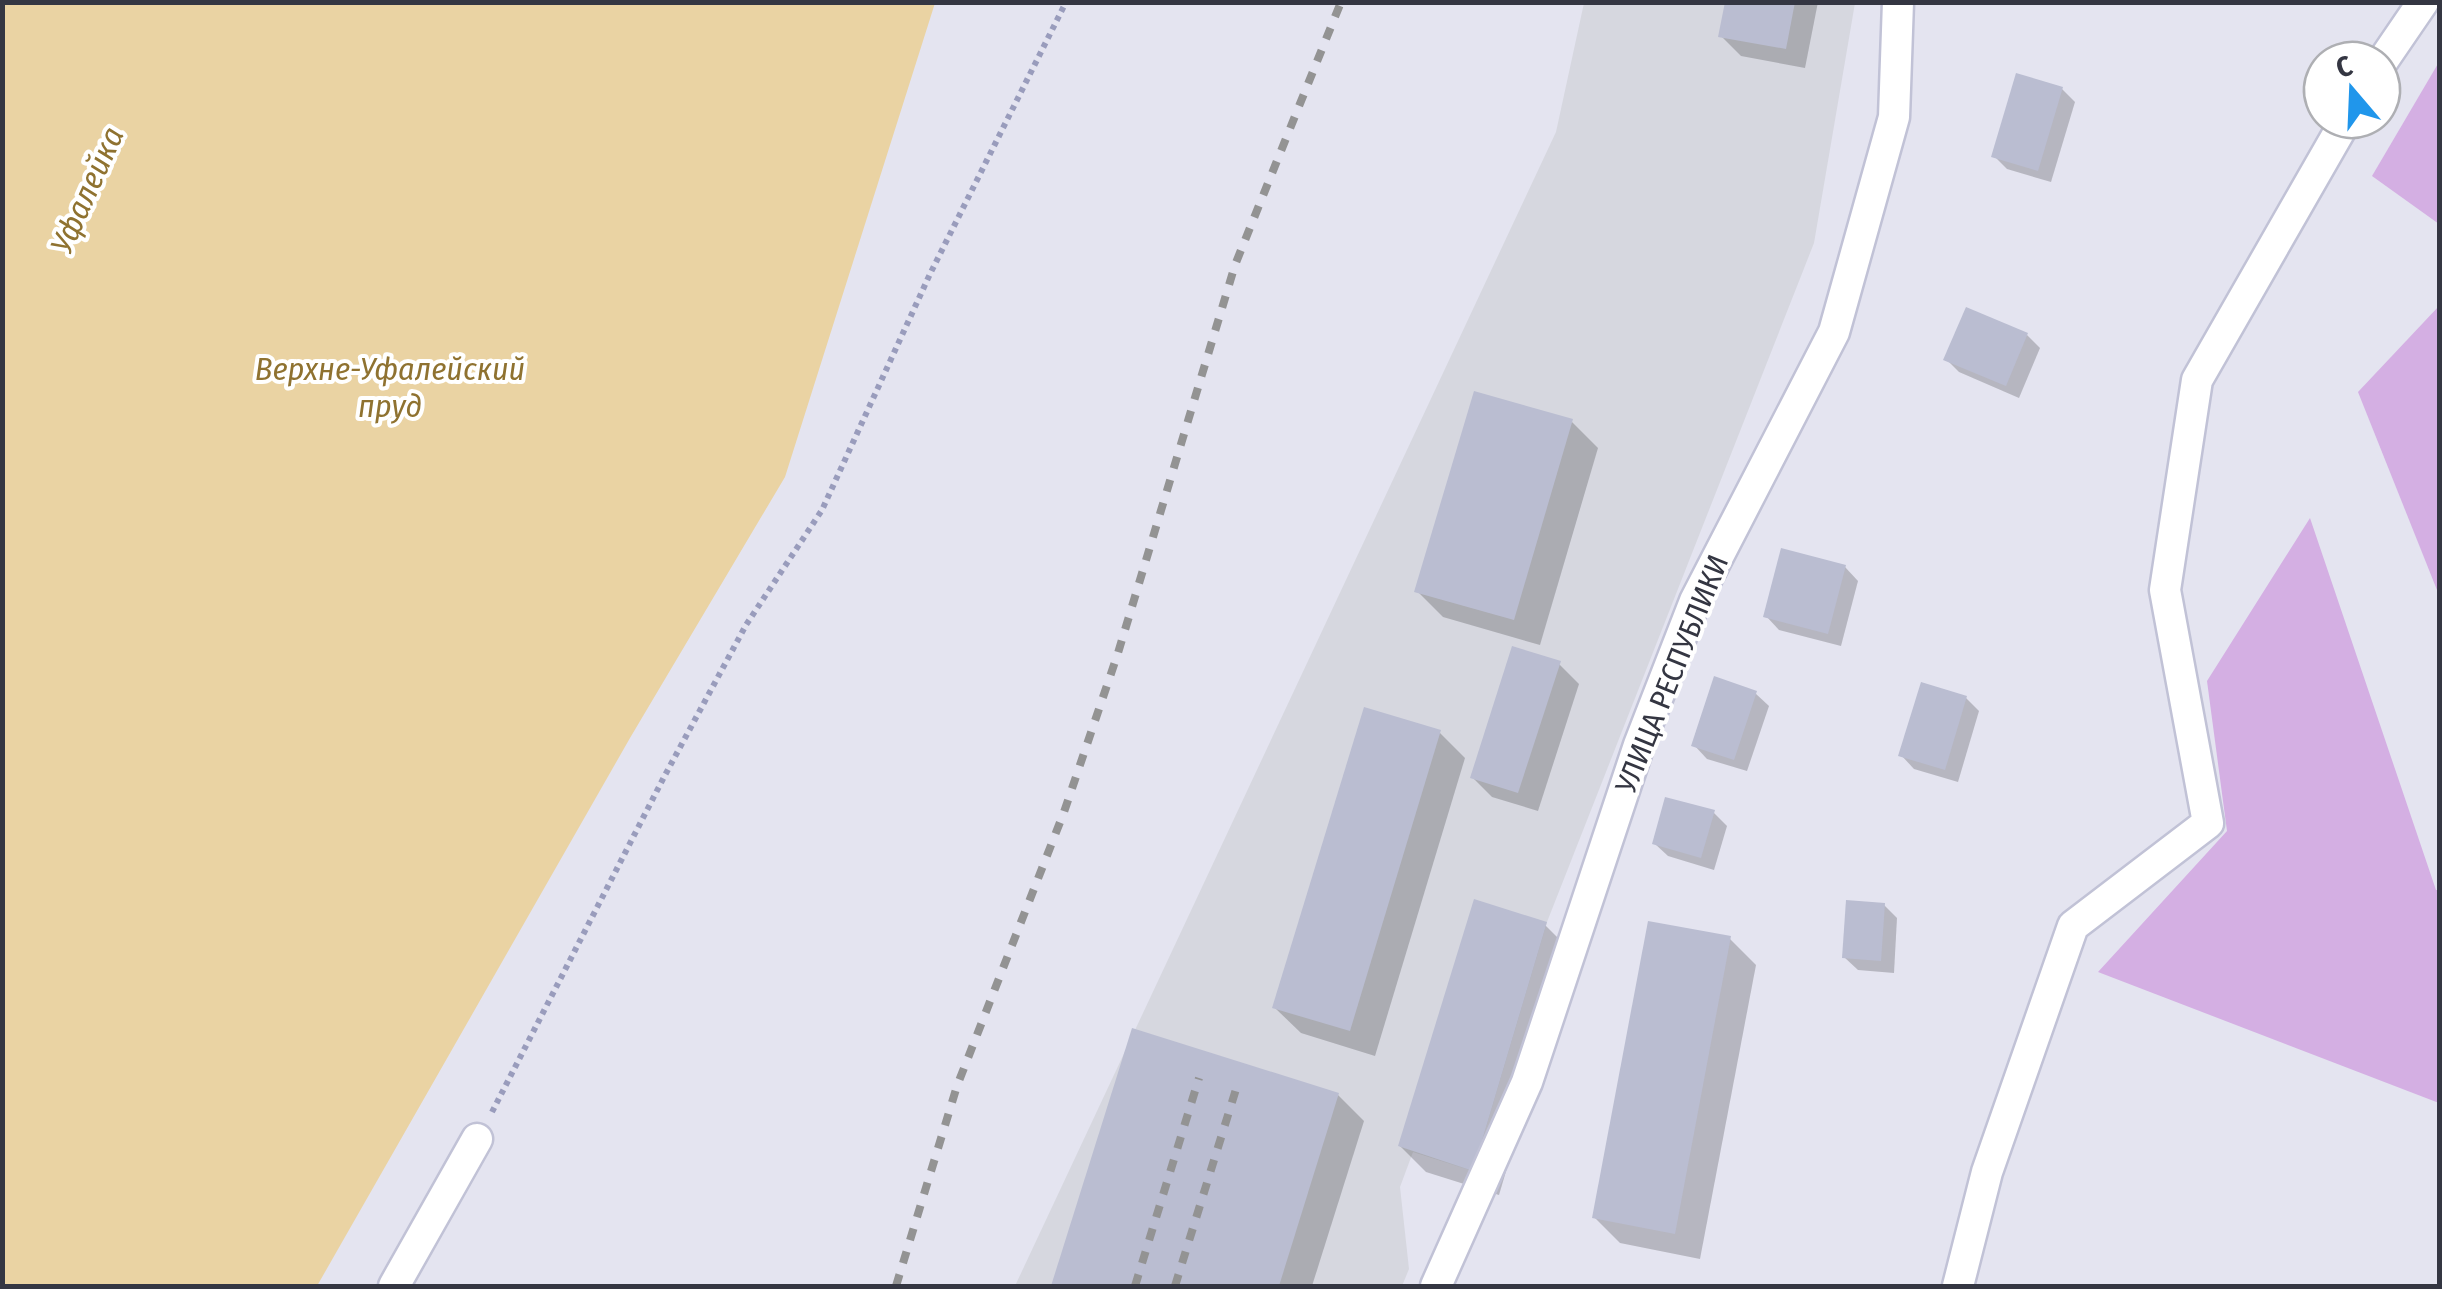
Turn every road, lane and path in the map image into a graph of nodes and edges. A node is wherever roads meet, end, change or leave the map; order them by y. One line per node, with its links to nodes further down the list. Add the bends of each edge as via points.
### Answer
1 (1066, 2): 6 (path, via 822,510 746,625)
2 (1898, 2): 8 (street, УЛИЦА РЕСПУБЛИКИ, via 1894,116 1834,332 1695,601 1639,745 1527,1082)
3 (2423, 2): 4 (street)
4 (2397, 40)
5 (2335, 140): 9 (street, via 2197,380 2165,590 2208,823 2073,926 1987,1172)
6 (477, 1139): 7 (street)
7 (394, 1286)
8 (1436, 1286)
9 (1958, 1286)

